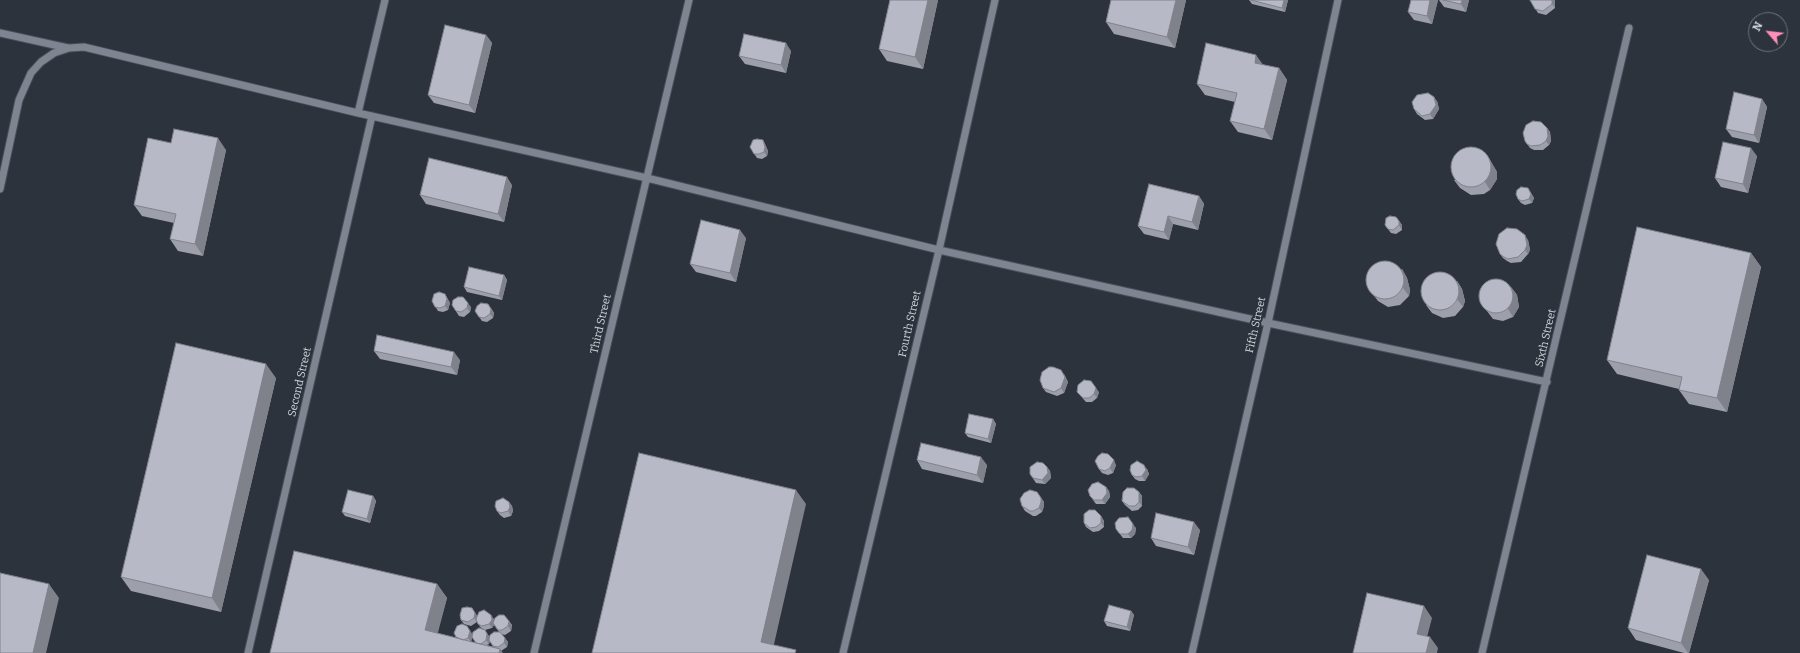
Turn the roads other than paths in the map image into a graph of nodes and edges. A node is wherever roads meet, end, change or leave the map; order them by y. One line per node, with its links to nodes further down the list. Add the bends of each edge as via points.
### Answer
1 (386, 0): 8 (lane)
2 (689, 0): 10 (lane, Third Street)
3 (995, 0): 12 (lane, Fourth Street)
4 (1338, 0): 13 (lane, Fifth Street)
5 (1628, 28): 14 (lane, Sixth Street)
6 (0, 33): 7 (lane)
7 (69, 48): 8 (lane, via 84,47); 11 (lane, via 54,53 31,73 19,100)
8 (358, 113): 9 (lane)
9 (372, 116): 10 (lane); 15 (lane, Second Street)
10 (647, 178): 12 (lane); 16 (lane, Third Street)
11 (0, 189)
12 (939, 250): 13 (lane); 17 (lane, Fourth Street)
13 (1268, 323): 14 (lane); 18 (lane, Fifth Street)
14 (1547, 382): 19 (lane, Sixth Street)
15 (248, 653)
16 (534, 653)
17 (844, 653)
18 (1192, 653)
19 (1482, 653)

